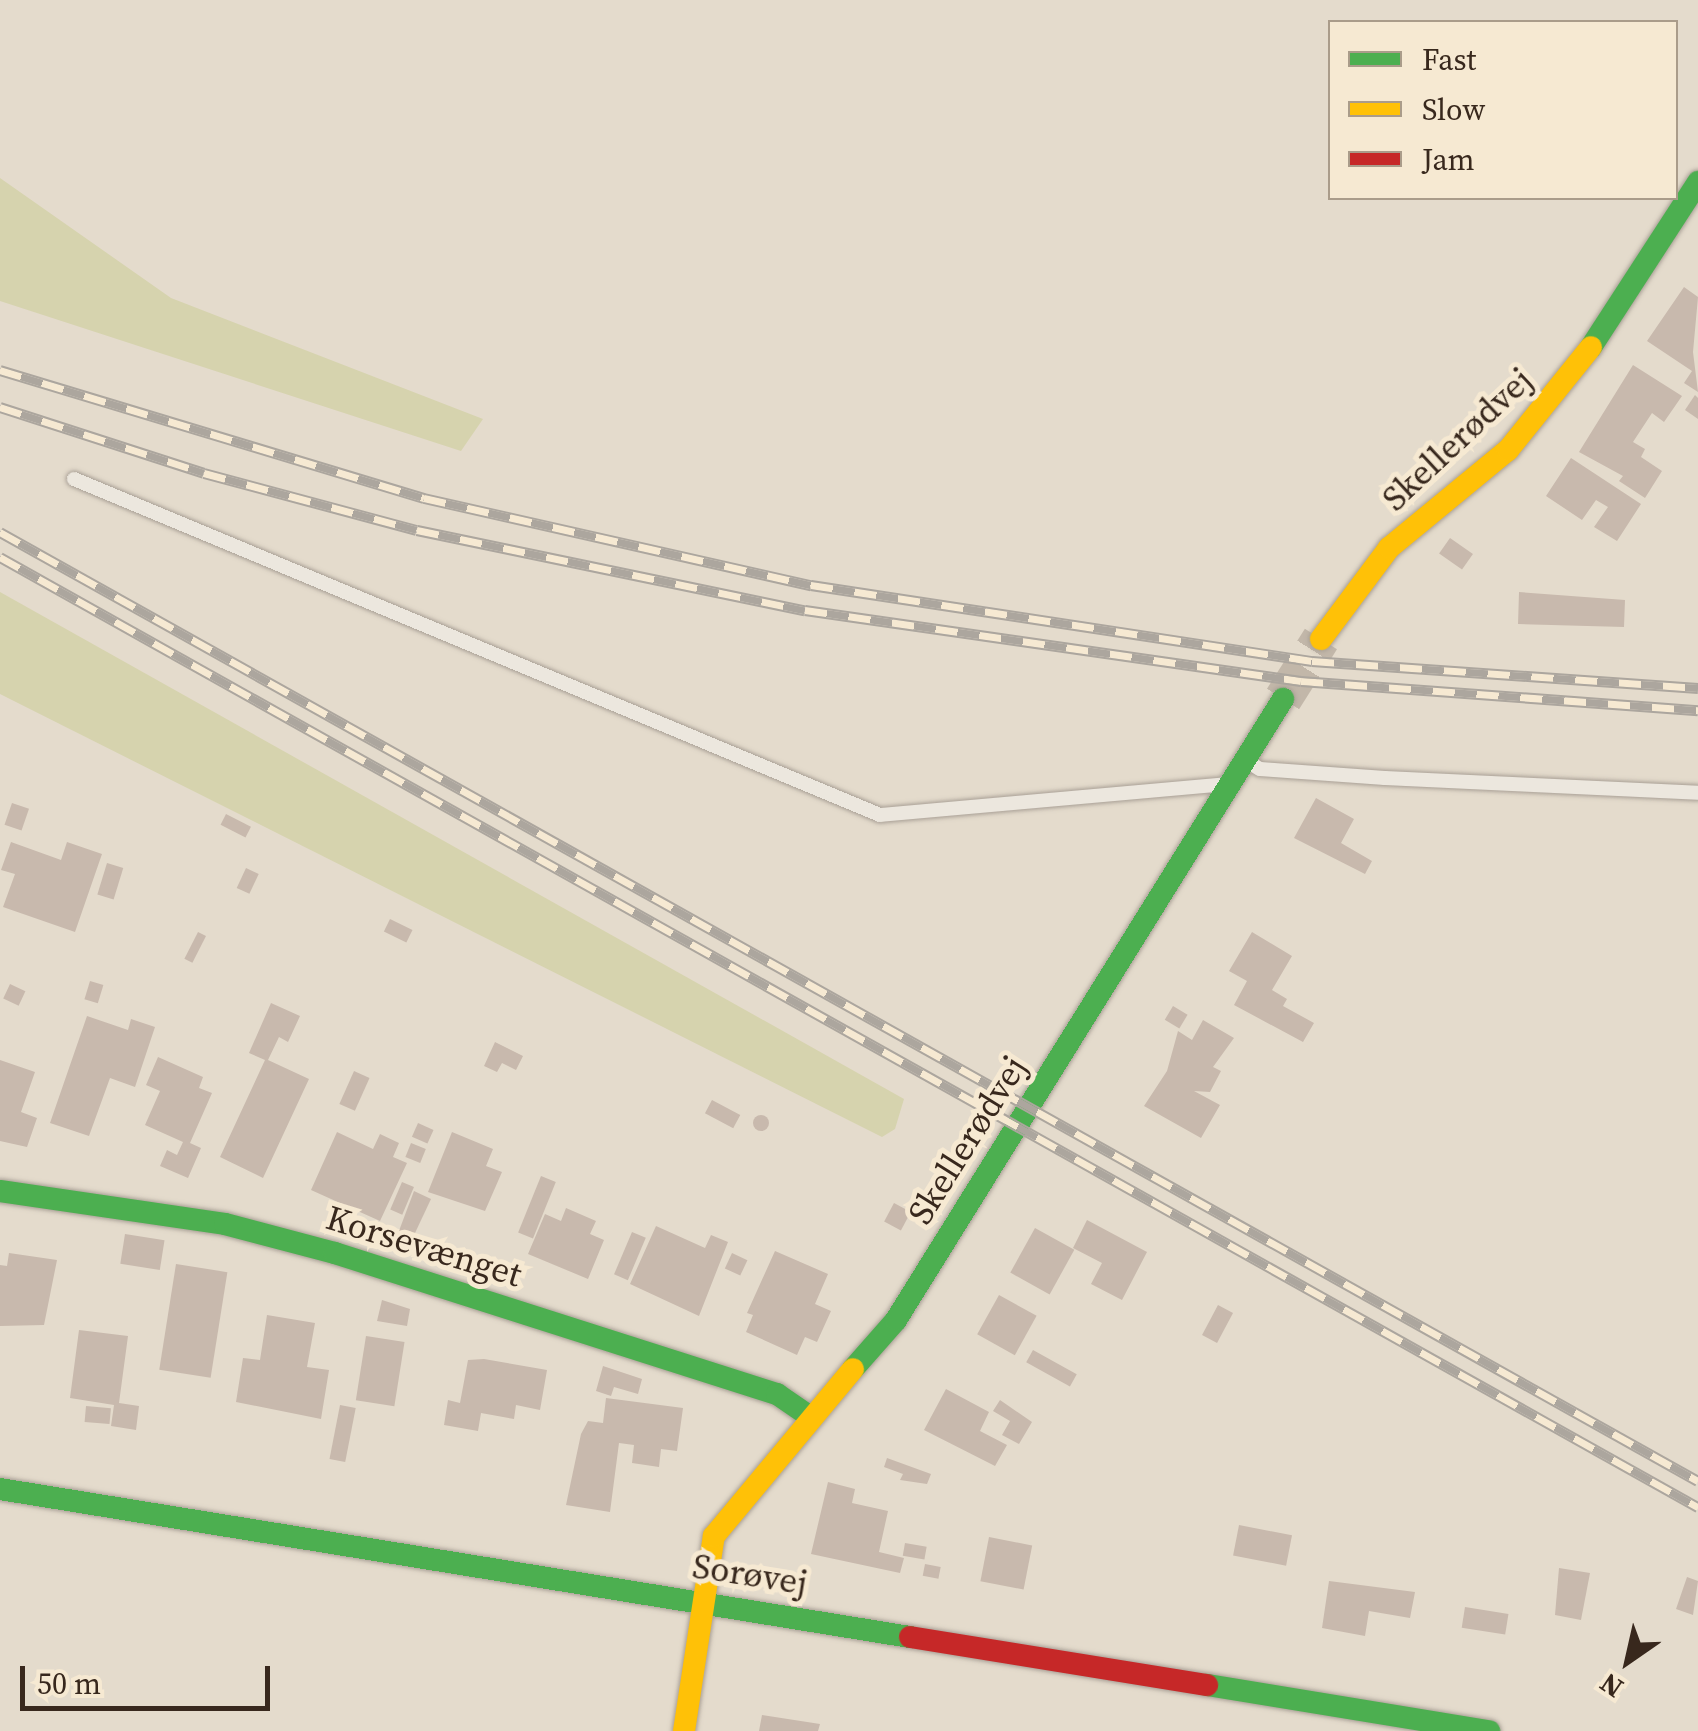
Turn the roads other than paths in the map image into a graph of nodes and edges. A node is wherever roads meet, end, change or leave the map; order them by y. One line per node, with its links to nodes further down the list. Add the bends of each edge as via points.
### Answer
1 (1698, 182): 3 (street, Skellerødvej, via 1566,385 1508,450 1388,548)
2 (74, 479): 6 (lane, via 880,815)
3 (1321, 639)
4 (1283, 699): 5 (street, Skellerødvej)
5 (1244, 760): 6 (street, Skellerødvej); 7 (lane, via 1296,771)
6 (1230, 784): 9 (street, Skellerødvej, via 896,1320)
7 (1698, 793)
8 (0, 1191): 9 (street, Korsevænget, via 225,1224 335,1253 776,1394)
9 (812, 1418): 11 (street, Skellerødvej, via 735,1502 714,1536)
10 (0, 1489): 11 (street, Sorøvej)
11 (703, 1602): 12 (street, Skellerødvej); 13 (street, Sorøvej)
12 (684, 1731)
13 (1488, 1731)

